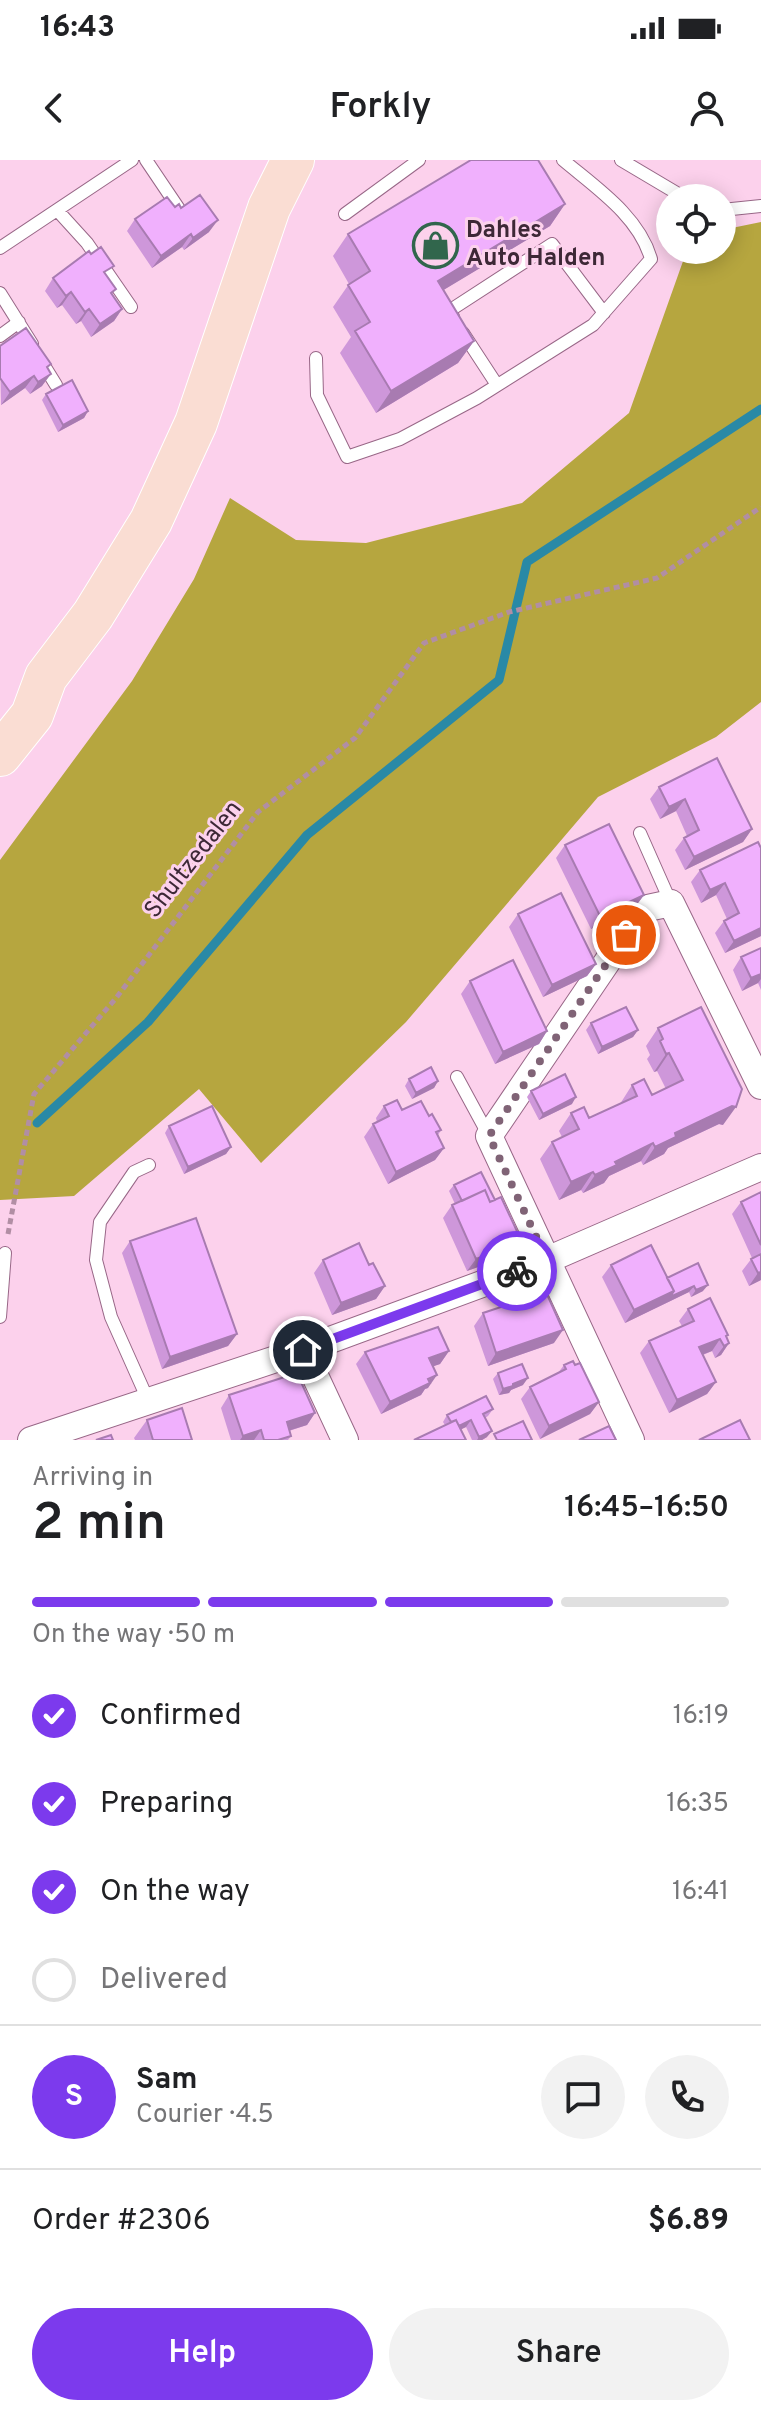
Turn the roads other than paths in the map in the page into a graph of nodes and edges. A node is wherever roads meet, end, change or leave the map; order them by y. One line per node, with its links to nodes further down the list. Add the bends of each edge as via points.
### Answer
1 (132, 160): 11 (lane)
2 (146, 160): 9 (lane)
3 (293, 160): 22 (main road, via 269,208 196,423 151,521 93,615)
4 (419, 160): 12 (lane)
5 (563, 160): 16 (lane, via 617,206 646,242 651,259)
6 (621, 160): 7 (lane)
7 (661, 184)
8 (761, 206): 10 (lane)
9 (179, 209)
10 (736, 209)
11 (57, 210): 13 (lane); 15 (lane)
12 (345, 214)
13 (0, 248)
14 (0, 293): 17 (lane)
15 (131, 307)
16 (604, 313): 21 (lane); 21 (lane, via 552,244 449,311)
17 (19, 322): 18 (lane); 20 (lane)
18 (0, 336)
19 (316, 358): 21 (lane, via 317,395 347,457 400,439)
20 (56, 385)
21 (497, 385)
22 (46, 677): 23 (main road, via 13,696); 24 (main road, via 32,715)
23 (0, 711)
24 (0, 755)
25 (640, 833): 26 (lane)
26 (671, 903): 28 (street); 29 (street, via 643,909)
27 (457, 1077): 29 (lane)
28 (761, 1086)
29 (489, 1136): 33 (street)
30 (149, 1165): 36 (lane, via 134,1172 100,1222 96,1260 111,1317)
31 (761, 1167): 33 (street)
32 (5, 1253): 34 (lane)
33 (547, 1260): 35 (street); 39 (street)
34 (0, 1317)
35 (303, 1350): 36 (street); 38 (street)
36 (148, 1400): 37 (street)
37 (31, 1440)
38 (345, 1440)
39 (631, 1440)

